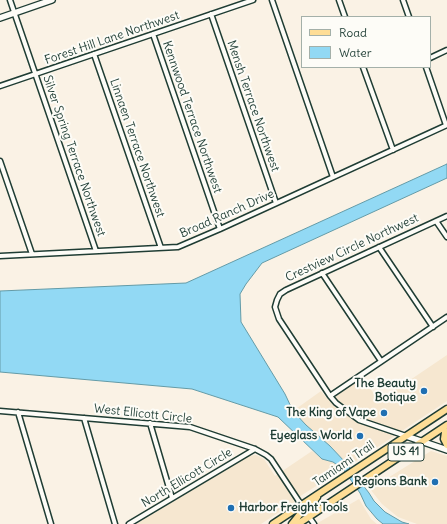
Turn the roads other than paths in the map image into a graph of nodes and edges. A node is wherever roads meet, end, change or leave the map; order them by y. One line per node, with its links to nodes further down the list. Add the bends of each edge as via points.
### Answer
1 (10, 0): 7 (street, Silver Spring Terrace Northwest)
2 (52, 0): 7 (street)
3 (253, 0): 8 (street, Forest Hill Lane Northwest)
4 (272, 0): 23 (street)
5 (339, 0): 9 (street)
6 (403, 0): 10 (street)
7 (15, 13): 11 (street); 18 (street, Silver Spring Terrace Northwest)
8 (211, 14): 12 (street, Forest Hill Lane Northwest); 24 (street, Mensh Terrace Northwest)
9 (345, 16)
10 (409, 16)
11 (0, 18)
12 (153, 34): 14 (street, Forest Hill Lane Northwest); 27 (street, Kennwood Terrace Northwest)
13 (447, 50): 15 (street)
14 (94, 54): 18 (street, Forest Hill Lane Northwest); 30 (street, Linnaen Terrace Northwest)
15 (431, 58)
16 (363, 68): 21 (street)
17 (426, 68): 20 (street)
18 (36, 74): 19 (street, Forest Hill Lane Northwest); 31 (street, Silver Spring Terrace Northwest)
19 (0, 86)
20 (446, 125): 21 (street, Broad Ranch Drive)
21 (393, 150): 23 (street, Broad Ranch Drive)
22 (0, 161): 32 (street)
23 (333, 177): 24 (street, Broad Ranch Drive)
24 (276, 203): 27 (street, Broad Ranch Drive)
25 (447, 216): 26 (street, Crestview Circle Northwest)
26 (436, 221): 28 (street); 29 (street, Crestview Circle Northwest)
27 (220, 229): 30 (street, Broad Ranch Drive, via 178,247)
28 (447, 237)
29 (379, 247): 34 (street, Crestview Circle Northwest); 36 (street)
30 (161, 248): 31 (street, Broad Ranch Drive)
31 (96, 251): 32 (street, Broad Ranch Drive)
32 (32, 254): 33 (street, Broad Ranch Drive)
33 (0, 256)
34 (322, 273): 37 (street); 38 (street, Crestview Circle Northwest, via 280,294 275,307 279,319)
35 (447, 317): 36 (street)
36 (433, 327): 37 (street)
37 (382, 361): 38 (street)
38 (330, 396): 45 (street, Crestview Circle Northwest, via 359,420)
39 (447, 409): 45 (main road, Tamiami Trail / US 41)
40 (0, 411): 41 (street, West Ellicott Circle)
41 (18, 412): 42 (street, West Ellicott Circle); 54 (street)
42 (84, 418): 43 (street, West Ellicott Circle); 55 (street)
43 (150, 423): 48 (street, West Ellicott Circle, via 190,427); 51 (street)
44 (446, 425): 46 (main road, Tamiami Trail / US 41); 47 (main road, via 444,439)
45 (406, 436): 46 (street); 50 (main road, Tamiami Trail / US 41)
46 (422, 441): 49 (street); 53 (main road, Tamiami Trail / US 41)
47 (447, 445)
48 (254, 449): 51 (street, North Ellicott Circle); 52 (street, West Ellicott Circle, via 271,459)
49 (447, 450)
50 (319, 494): 52 (main road, Tamiami Trail / US 41); 53 (main road, via 310,507)
51 (172, 498): 56 (street, North Ellicott Circle)
52 (302, 506): 57 (main road, Tamiami Trail / US 41); 58 (main road, via 300,514)
53 (309, 517): 59 (main road, Tamiami Trail / US 41); 60 (street)
54 (50, 524)
55 (115, 524)
56 (130, 524)
57 (273, 524)
58 (292, 524)
59 (298, 524)
60 (314, 524)

